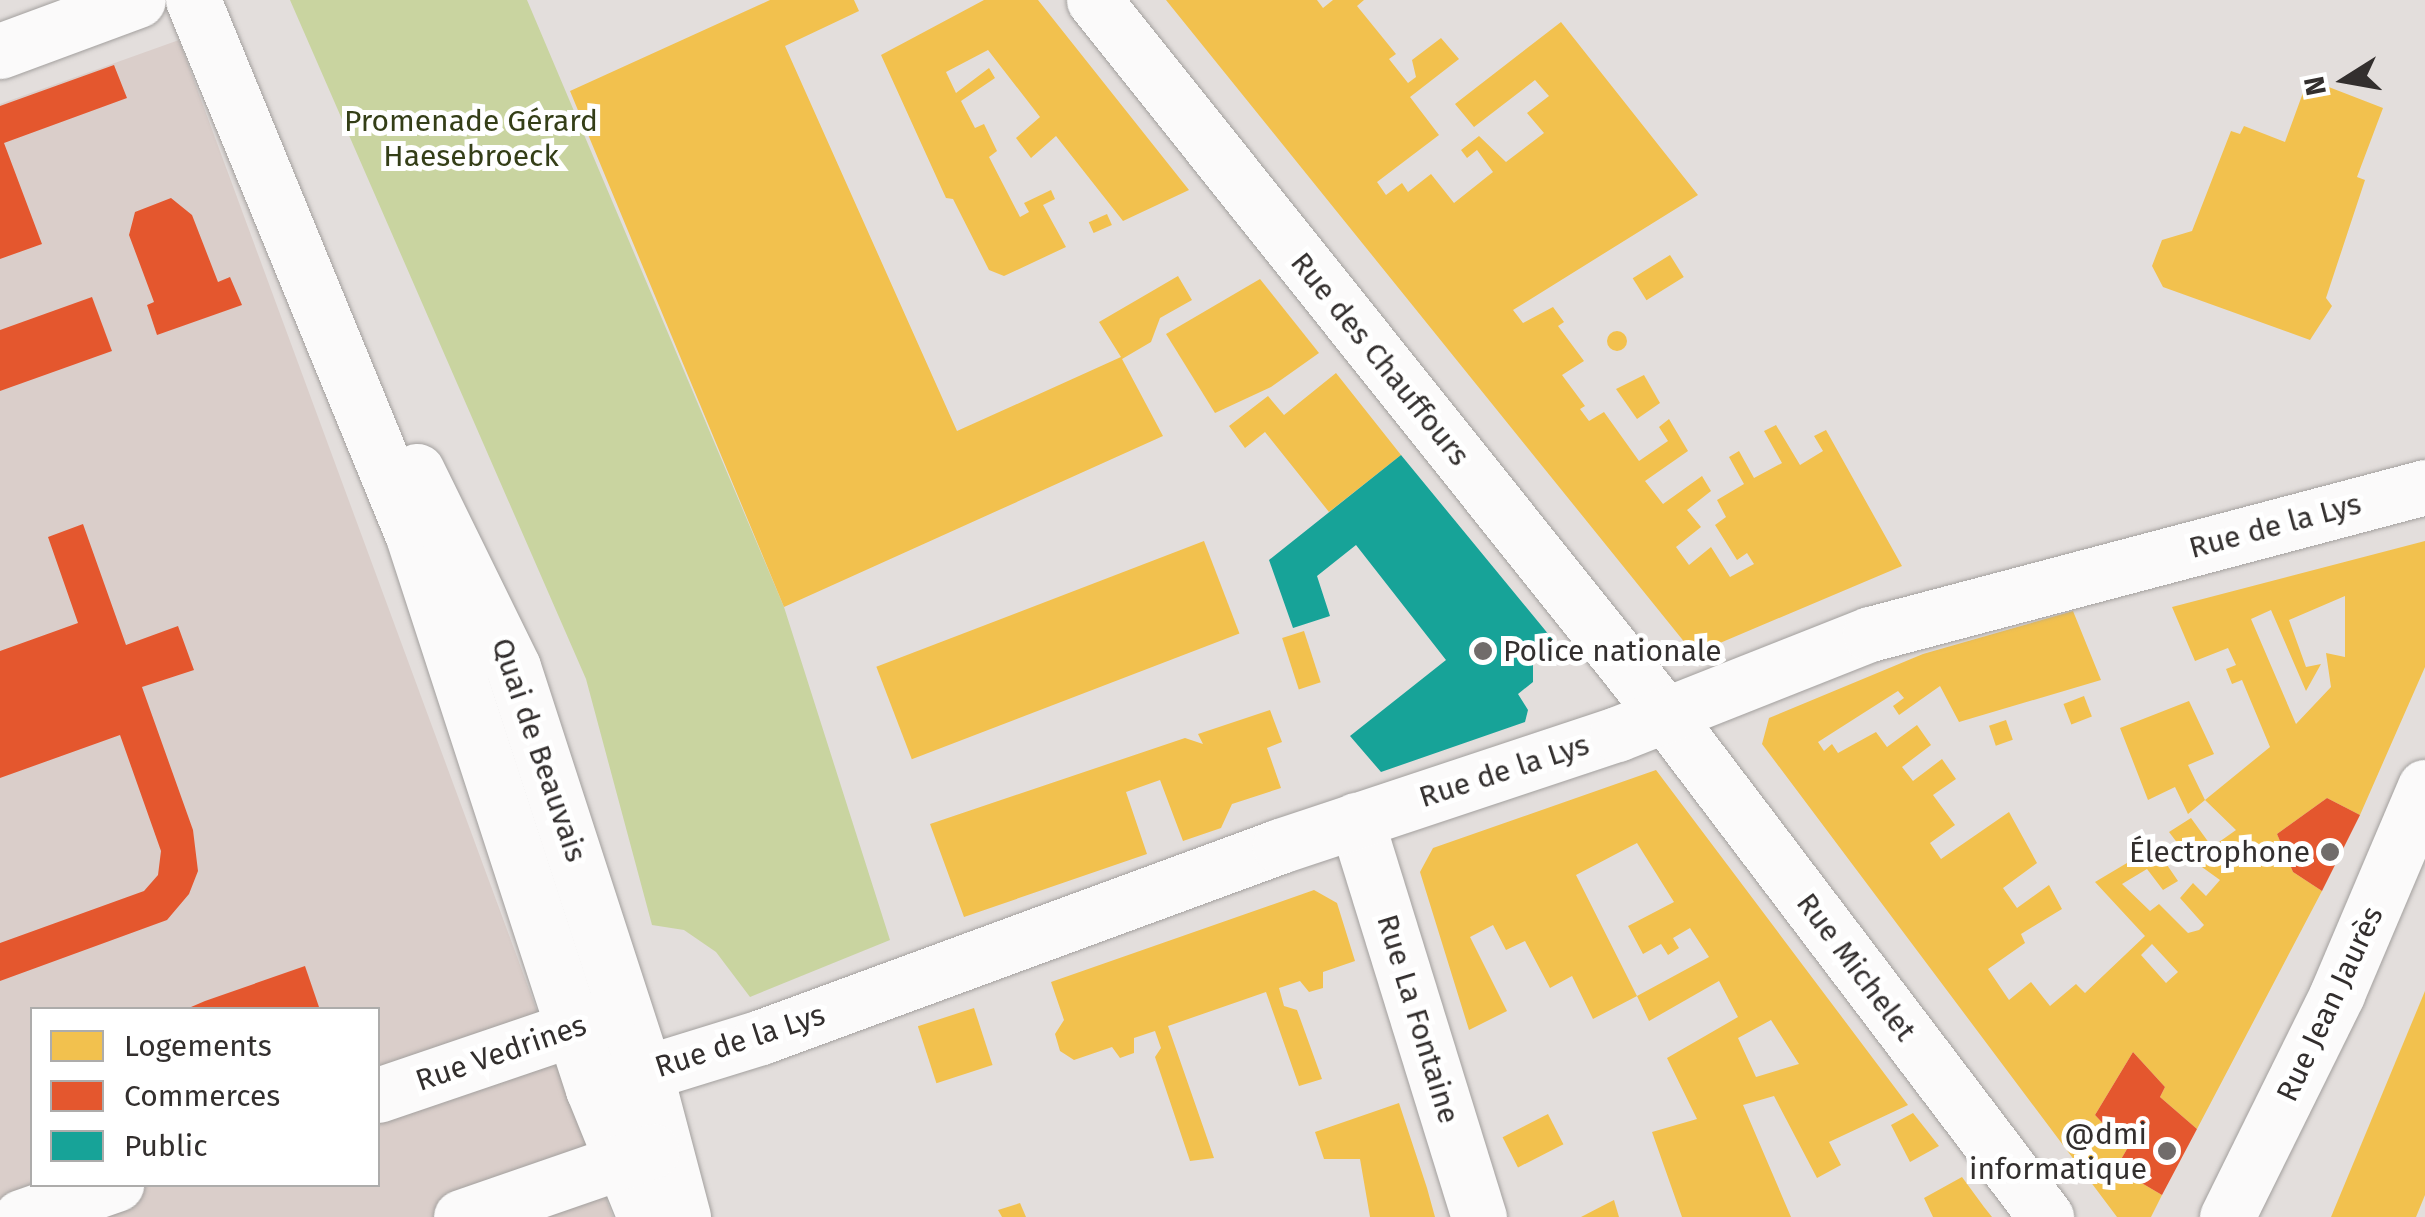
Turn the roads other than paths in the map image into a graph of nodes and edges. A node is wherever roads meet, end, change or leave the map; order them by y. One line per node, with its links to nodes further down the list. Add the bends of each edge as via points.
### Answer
1 (138, 0): 4 (street)
2 (193, 0): 5 (street, Quai de Beauvais)
3 (1094, 0): 7 (street, Rue des Chauffours)
4 (0, 51)
5 (326, 312): 10 (street, Quai de Beauvais, via 496,625); 11 (street, Quai de Beauvais, via 413,536)
6 (2425, 487): 7 (street, Rue de la Lys, via 1903,623)
7 (1666, 716): 8 (street, Rue de la Lys); 22 (street, Rue Michelet)
8 (1356, 820): 12 (street, Rue de la Lys); 21 (street, Rue La Fontaine)
9 (2419, 821): 23 (street, Rue Jean Jaurès)
10 (624, 1011): 11 (street, Rue Vedrines); 12 (street, Quai de Beauvais)
11 (574, 1028): 13 (street, Quai de Beauvais); 14 (street, Rue Vedrines)
12 (645, 1073): 13 (street, Rue de la Lys); 15 (street, Quai de Beauvais)
13 (593, 1089): 15 (street, Quai de Beauvais)
14 (380, 1094)
15 (641, 1154): 18 (street); 19 (street, Quai de Beauvais); 20 (street, Quai de Beauvais)
16 (107, 1187): 17 (street)
17 (22, 1217)
18 (461, 1217)
19 (645, 1217)
20 (683, 1217)
21 (1479, 1217)
22 (2046, 1217)
23 (2227, 1217)

